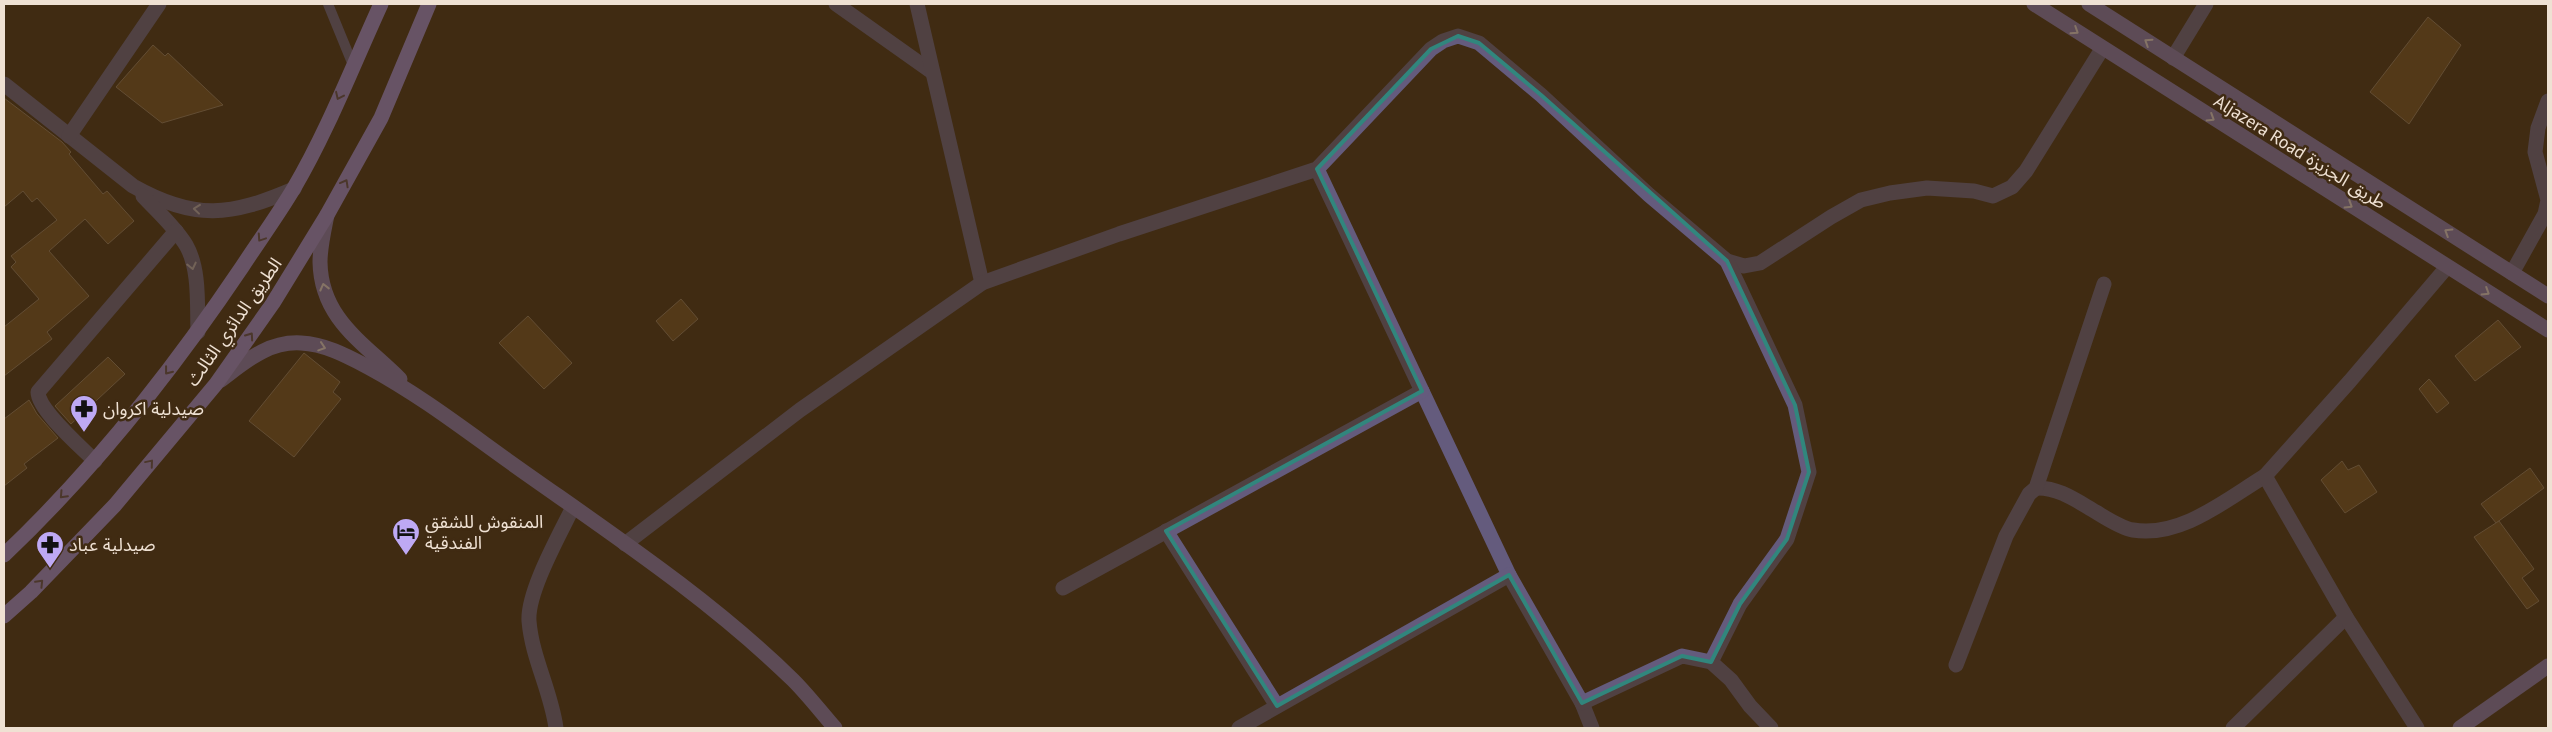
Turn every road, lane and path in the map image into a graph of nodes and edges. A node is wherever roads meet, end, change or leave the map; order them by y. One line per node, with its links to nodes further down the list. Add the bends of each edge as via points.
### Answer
1 (159, 4): 16 (street)
2 (328, 4): 12 (lane)
3 (381, 4): 12 (main road, الطريق الدائري الثالث)
4 (428, 4): 20 (main road, الطريق الدائري الثالث, one-way to 4, via 381,118)
5 (836, 4): 13 (street)
6 (917, 4): 13 (street)
7 (2034, 4): 10 (main road, Aljazera Road طريق الجزيزة, one-way to 10)
8 (2089, 4): 11 (main road, Aljazera Road طريق الجزيزة, one-way to 8)
9 (2206, 4): 11 (street)
10 (2102, 49): 22 (street, via 2026,171 2012,187 1993,196 1974,191 1927,188 1861,200 1760,263 1744,266); 23 (main road, Aljazera Road طريق الجزيزة, one-way to 23)
11 (2173, 58): 24 (main road, Aljazera Road طريق الجزيزة, one-way to 11)
12 (353, 65): 19 (main road, الطريق الدائري الثالث, one-way to 19)
13 (932, 72): 25 (street)
14 (4, 84): 16 (street)
15 (2548, 101): 24 (street, via 2538,128 2535,152 2548,200 2545,214)
16 (69, 136): 18 (street)
17 (1317, 169): 22 (street, via 1432,49 1458,36 1479,43 1527,83 1649,195); 25 (street); 32 (street)
18 (133, 186): 19 (street, one-way to 18, via 258,204 210,211 184,208 156,199); 21 (street)
19 (294, 189): 29 (main road, الطريق الدائري الثالث, one-way to 29)
20 (327, 216): 30 (main road, الطريق الدائري الثالث, one-way to 20, via 274,303); 31 (main road, one-way to 20, via 349,332 327,300 320,259)
21 (176, 231): 29 (street, one-way to 29, via 187,247 192,266); 33 (street, via 38,392 48,412)
22 (1727, 261): 44 (street, via 1795,405 1809,472 1787,539 1740,604)
23 (2447, 267): 28 (main road, Aljazera Road طريق الجزيزة, one-way to 28); 34 (street)
24 (2512, 273): 27 (main road, Aljazera Road طريق الجزيزة)
25 (982, 283): 38 (street, via 800,410)
26 (2104, 284): 35 (street)
27 (2548, 296)
28 (2548, 330)
29 (198, 332): 33 (main road, الطريق الدائري الثالث, one-way to 33)
30 (216, 384): 31 (main road, one-way to 31, via 258,352 300,342 319,345); 42 (main road, الطريق الدائري الثالث, one-way to 30, via 115,505)
31 (410, 389): 36 (main road)
32 (1422, 391): 37 (street); 40 (street)
33 (95, 461): 39 (main road, الطريق الدائري الثالث, one-way to 39)
34 (2265, 476): 35 (street, via 2176,526 2149,531 2131,530 2049,487); 43 (street)
35 (2036, 488): 45 (street, via 2029,494 1996,558)
36 (573, 507): 38 (main road); 49 (street, via 536,588 529,618)
37 (1166, 531): 41 (street); 48 (street)
38 (625, 544): 50 (main road, via 751,643 793,680)
39 (4, 555)
40 (1509, 575): 47 (street); 48 (street)
41 (1063, 588)
42 (4, 616)
43 (2346, 617): 54 (street); 55 (street)
44 (1711, 662): 47 (street, via 1682,656); 53 (street, via 1731,680)
45 (1956, 665)
46 (2548, 666): 56 (main road)
47 (1582, 703): 52 (street)
48 (1278, 706): 51 (street)
49 (556, 728)
50 (835, 728)
51 (1239, 728)
52 (1592, 728)
53 (1771, 728)
54 (2233, 728)
55 (2417, 728)
56 (2460, 728)

